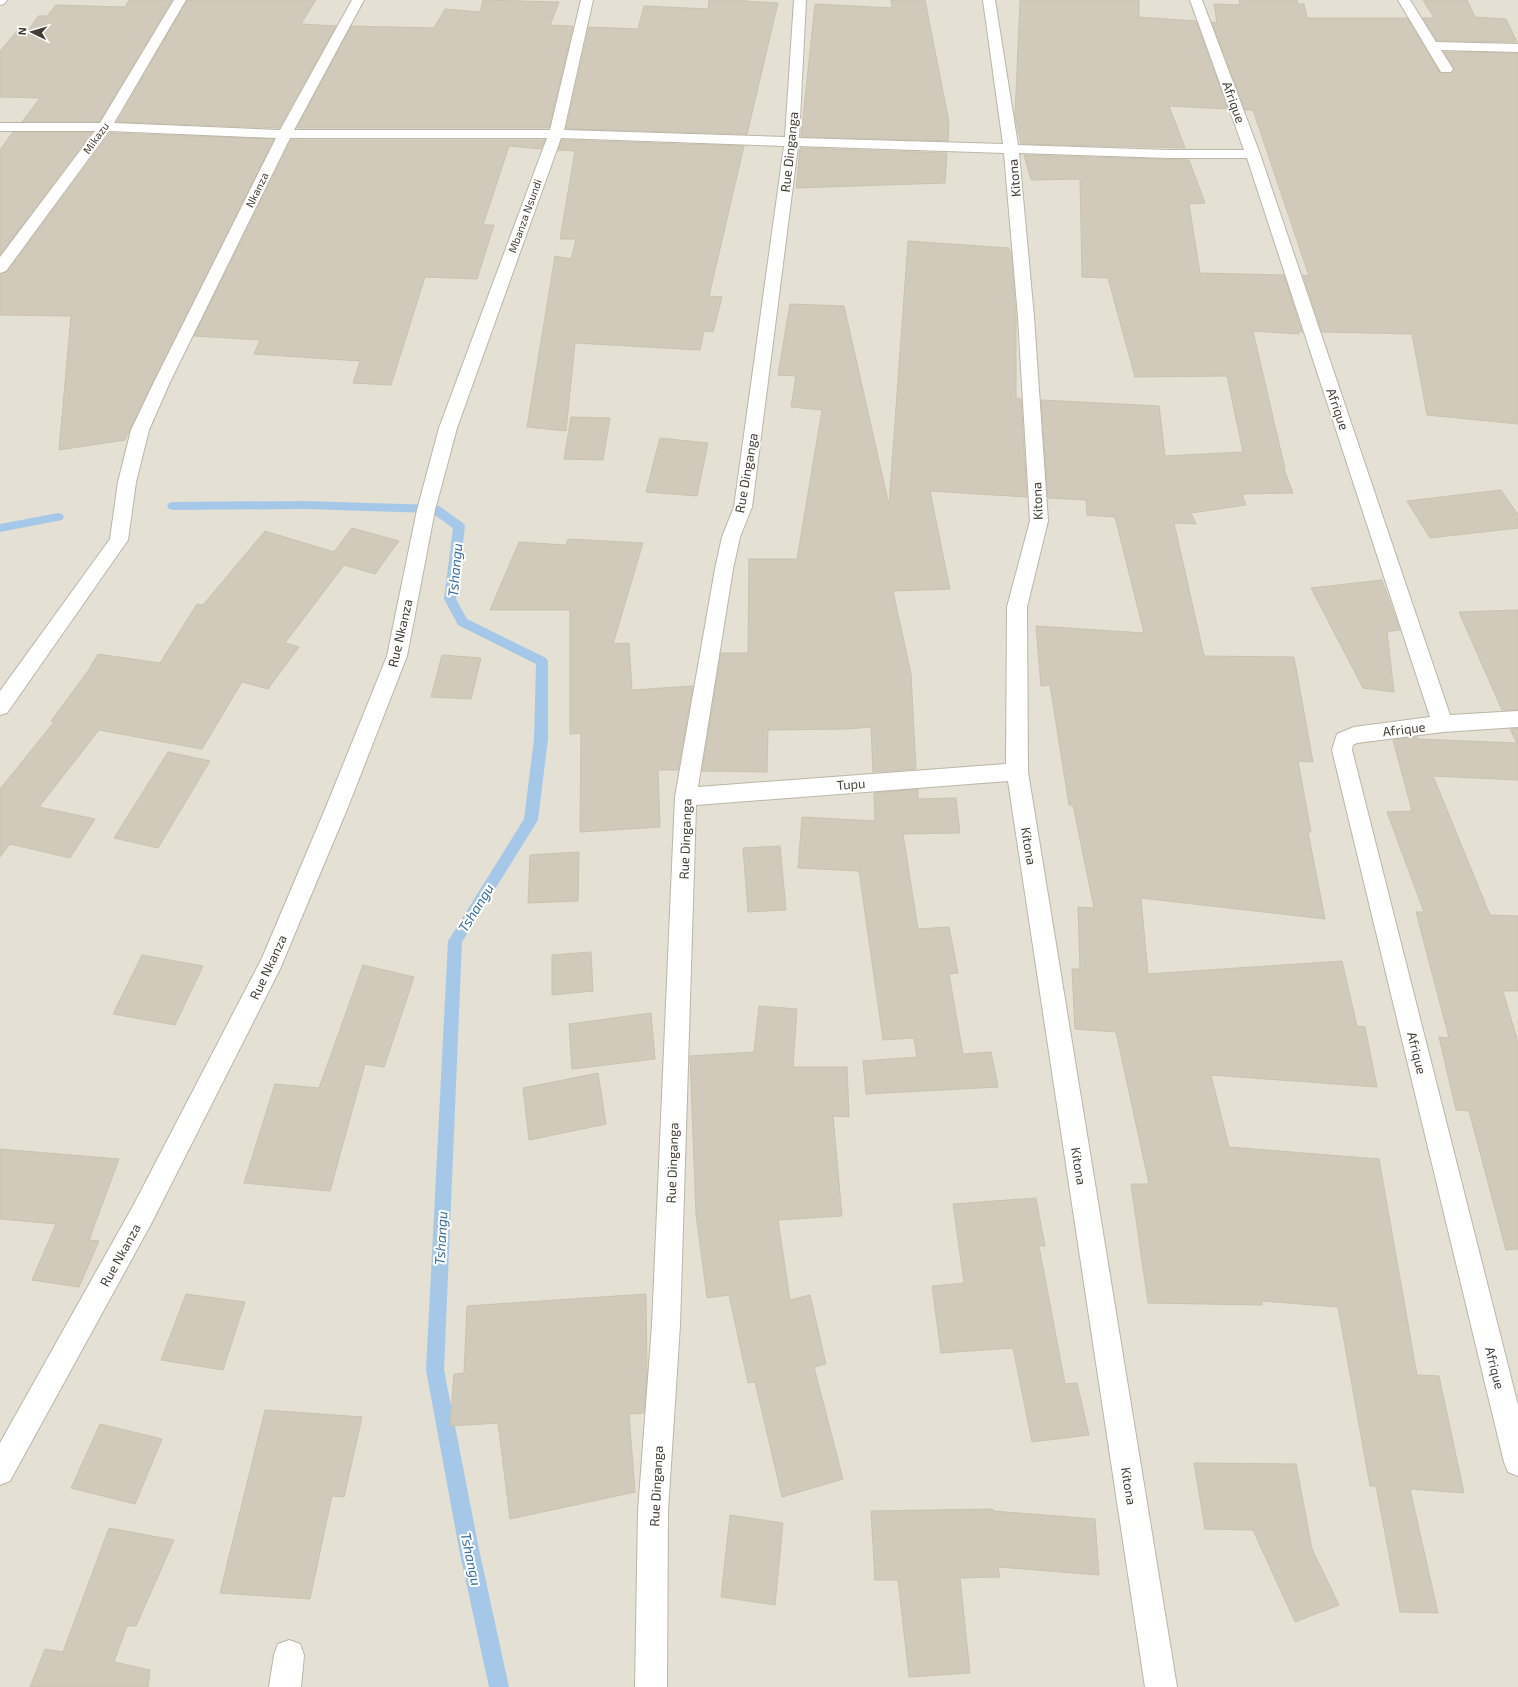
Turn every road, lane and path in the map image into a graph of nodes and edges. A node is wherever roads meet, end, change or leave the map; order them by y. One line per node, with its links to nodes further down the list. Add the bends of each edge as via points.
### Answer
1 (180, 0): 12 (street, Mikazu)
2 (358, 0): 13 (street, Nkanza)
3 (587, 0): 14 (street, Mbanza Nsundi)
4 (800, 0): 15 (street, Rue Dinganga)
5 (989, 0): 16 (street, Kitona)
6 (1196, 0): 17 (street, Afrique)
7 (1404, 0): 8 (street)
8 (1432, 46): 9 (street); 10 (street)
9 (1518, 48)
10 (1446, 70)
11 (0, 127): 12 (street)
12 (105, 127): 13 (street); 18 (street, Mikazu)
13 (285, 134): 14 (street); 20 (street, Nkanza, via 140,430 127,482 118,540)
14 (556, 134): 15 (street); 19 (street, Mbanza Nsundi)
15 (792, 141): 16 (street); 24 (street, Rue Dinganga, via 743,507 731,537 724,569)
16 (1011, 148): 17 (street, via 1168,154); 23 (street, Kitona, via 1026,317 1039,520 1017,608)
17 (1253, 154): 22 (street, Afrique)
18 (0, 268)
19 (448, 428): 26 (street, Rue Nkanza, via 426,510 397,656 272,962 142,1215)
20 (0, 707)
21 (1518, 719): 22 (street)
22 (1443, 724): 25 (street, Afrique, via 1354,735 1344,740 1342,750)
23 (1017, 772): 24 (street, Tupu); 30 (street, Kitona)
24 (686, 797): 29 (street, Rue Dinganga, via 666,1325 653,1511)
25 (1518, 1462)
26 (0, 1470)
27 (289, 1655): 28 (street)
28 (286, 1687)
29 (651, 1687)
30 (1161, 1687)

